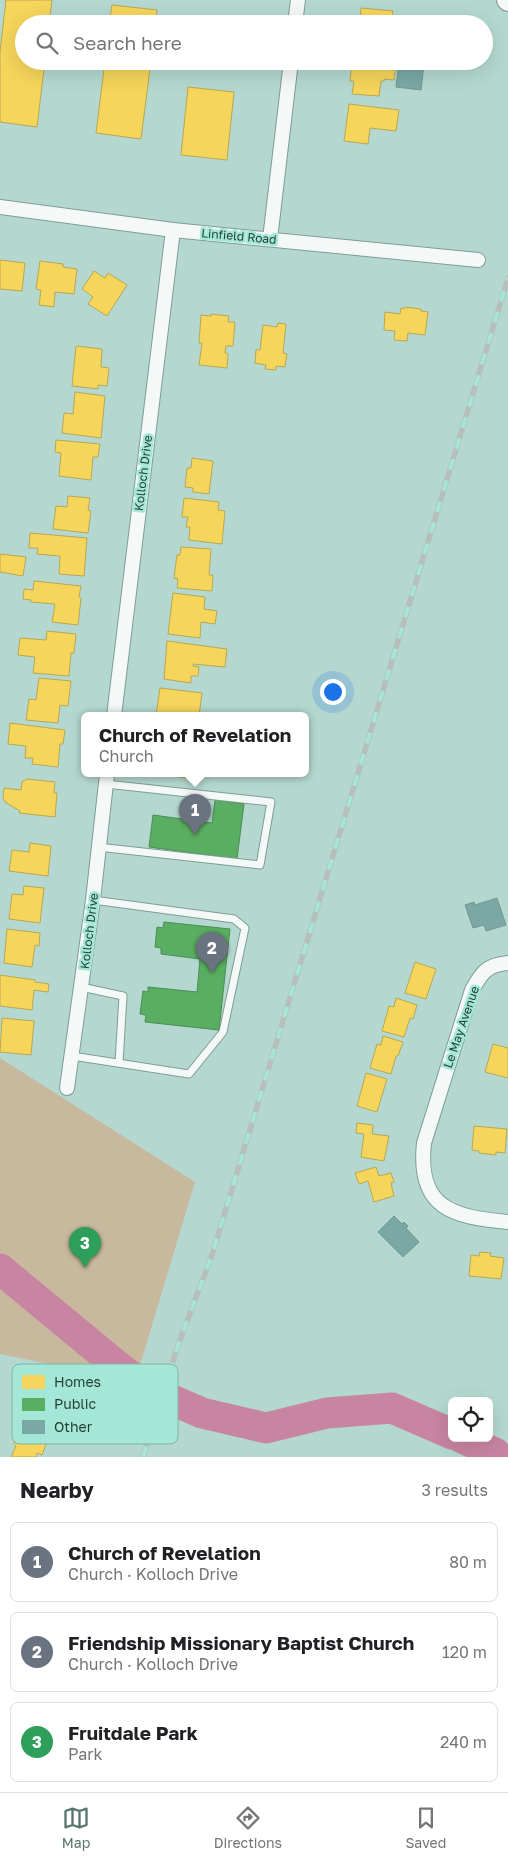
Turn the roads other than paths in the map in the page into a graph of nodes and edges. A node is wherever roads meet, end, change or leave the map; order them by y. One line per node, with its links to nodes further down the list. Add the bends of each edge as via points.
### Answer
1 (298, 0): 2 (street)
2 (297, 15)
3 (290, 70): 6 (street)
4 (0, 207): 5 (street, Linfield Road)
5 (173, 230): 6 (street, Linfield Road); 8 (street, Kolloch Drive)
6 (270, 238): 7 (street, Linfield Road)
7 (478, 260)
8 (114, 712)
9 (106, 779): 10 (street, Kolloch Drive); 10 (lane, via 271,802 260,865)
10 (98, 847): 11 (street, Kolloch Drive)
11 (93, 900): 13 (street, Kolloch Drive); 15 (lane, via 234,919 245,928 223,1032 189,1074)
12 (508, 964): 17 (street, Le May Avenue, via 495,964 481,974 472,990 424,1143 422,1163 426,1184 435,1200 451,1210 477,1219)
13 (81, 986): 14 (street, Kolloch Drive); 15 (lane, via 123,996)
14 (72, 1056): 15 (lane); 16 (street, Kolloch Drive)
15 (119, 1063)
16 (67, 1088)
17 (508, 1222)

